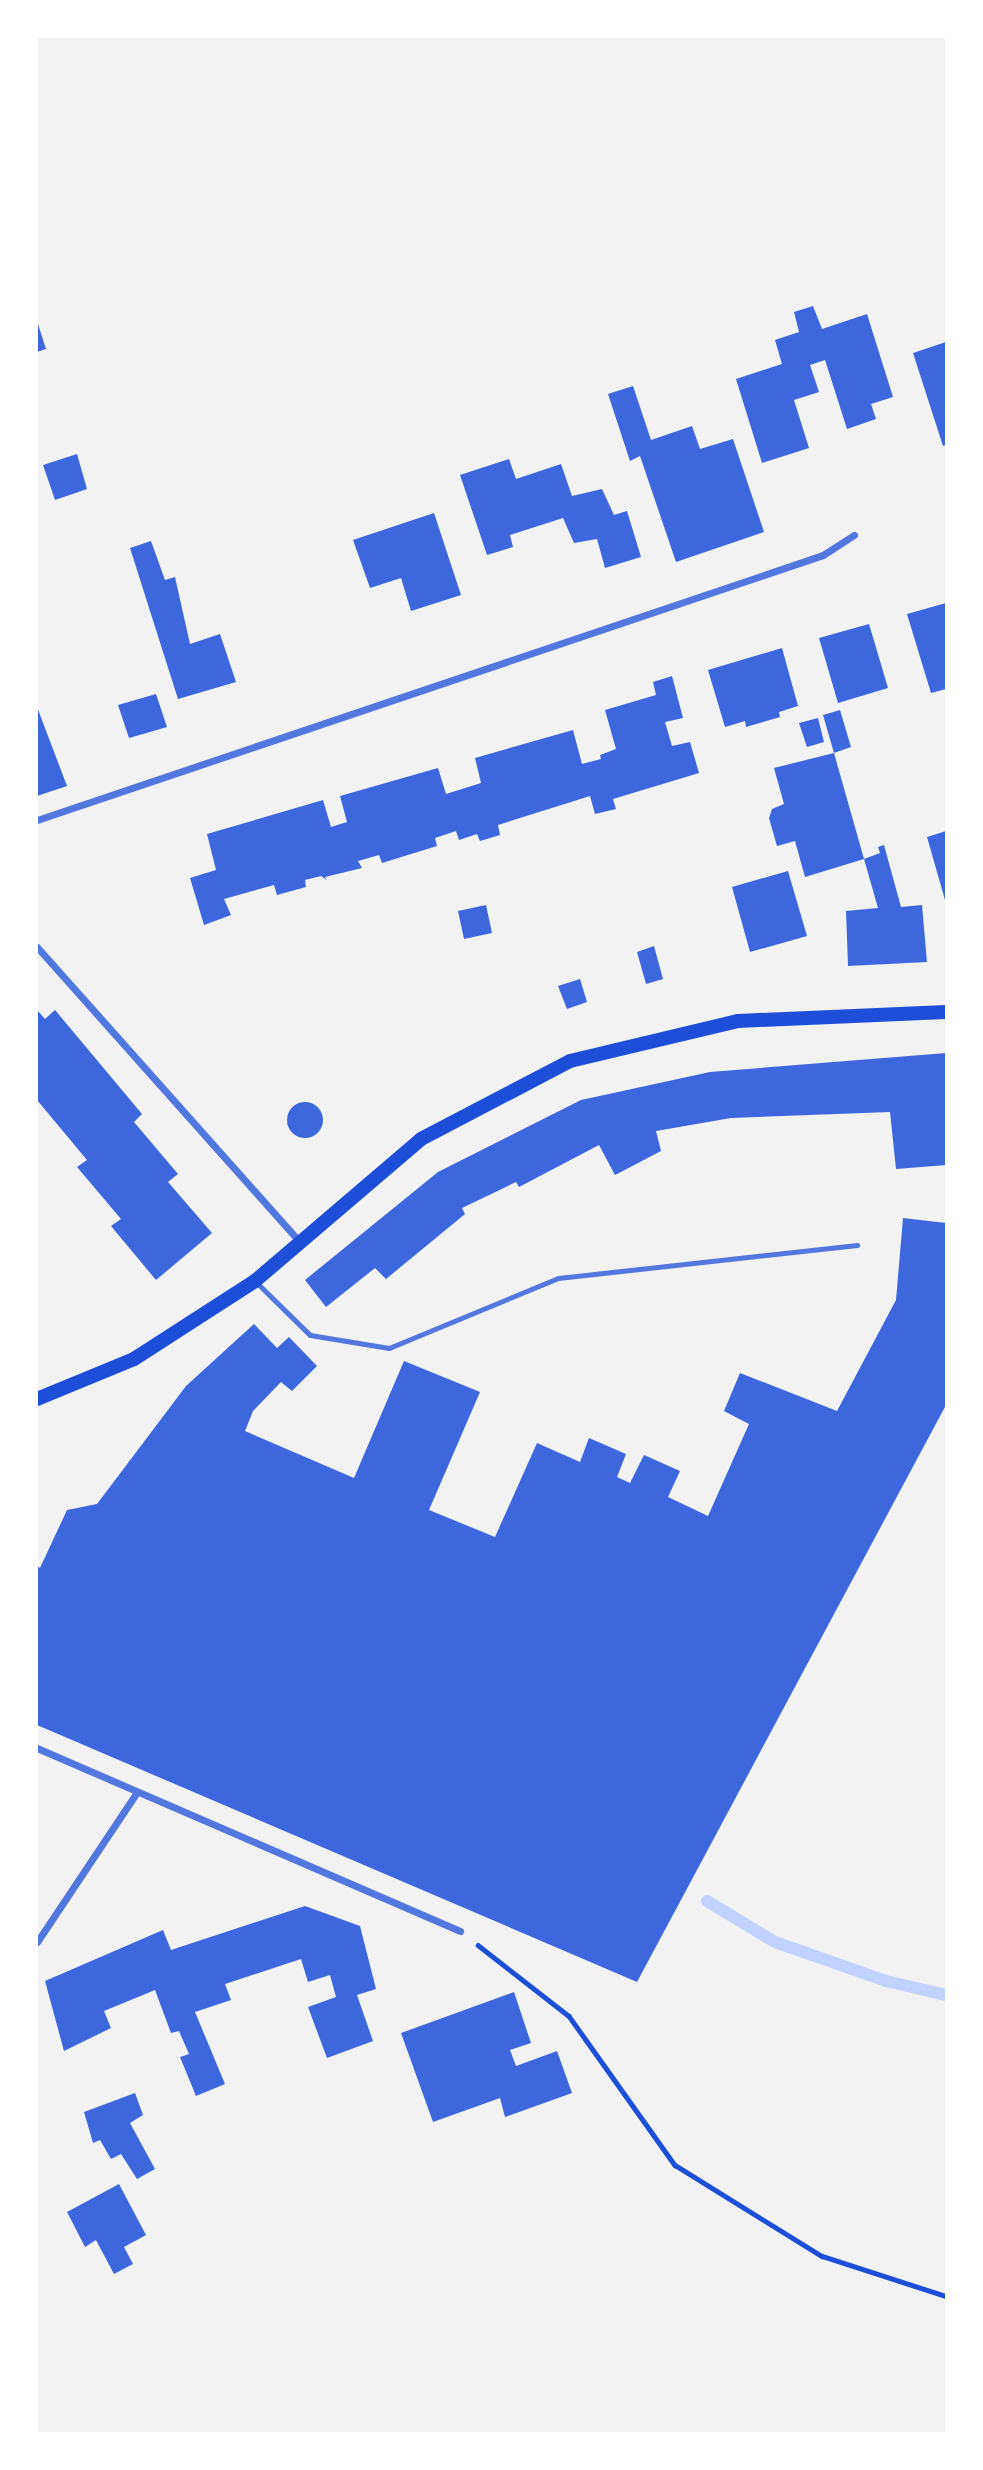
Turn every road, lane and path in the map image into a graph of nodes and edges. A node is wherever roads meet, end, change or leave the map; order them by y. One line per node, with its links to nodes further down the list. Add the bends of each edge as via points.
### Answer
1 (854, 536): 2 (street, via 822,555)
2 (37, 820)
3 (37, 947): 5 (street)
4 (946, 1013): 5 (main road, via 738,1021 570,1061 421,1139)
5 (300, 1242): 7 (main road)
6 (857, 1245): 7 (lane, via 558,1279 389,1349 310,1335)
7 (255, 1281): 8 (main road, via 134,1359)
8 (37, 1399)
9 (37, 1748): 10 (street)
10 (137, 1792): 11 (street); 12 (street)
11 (460, 1931): 13 (path, via 569,2016 675,2165 822,2256)
12 (37, 1942)
13 (946, 2296)

